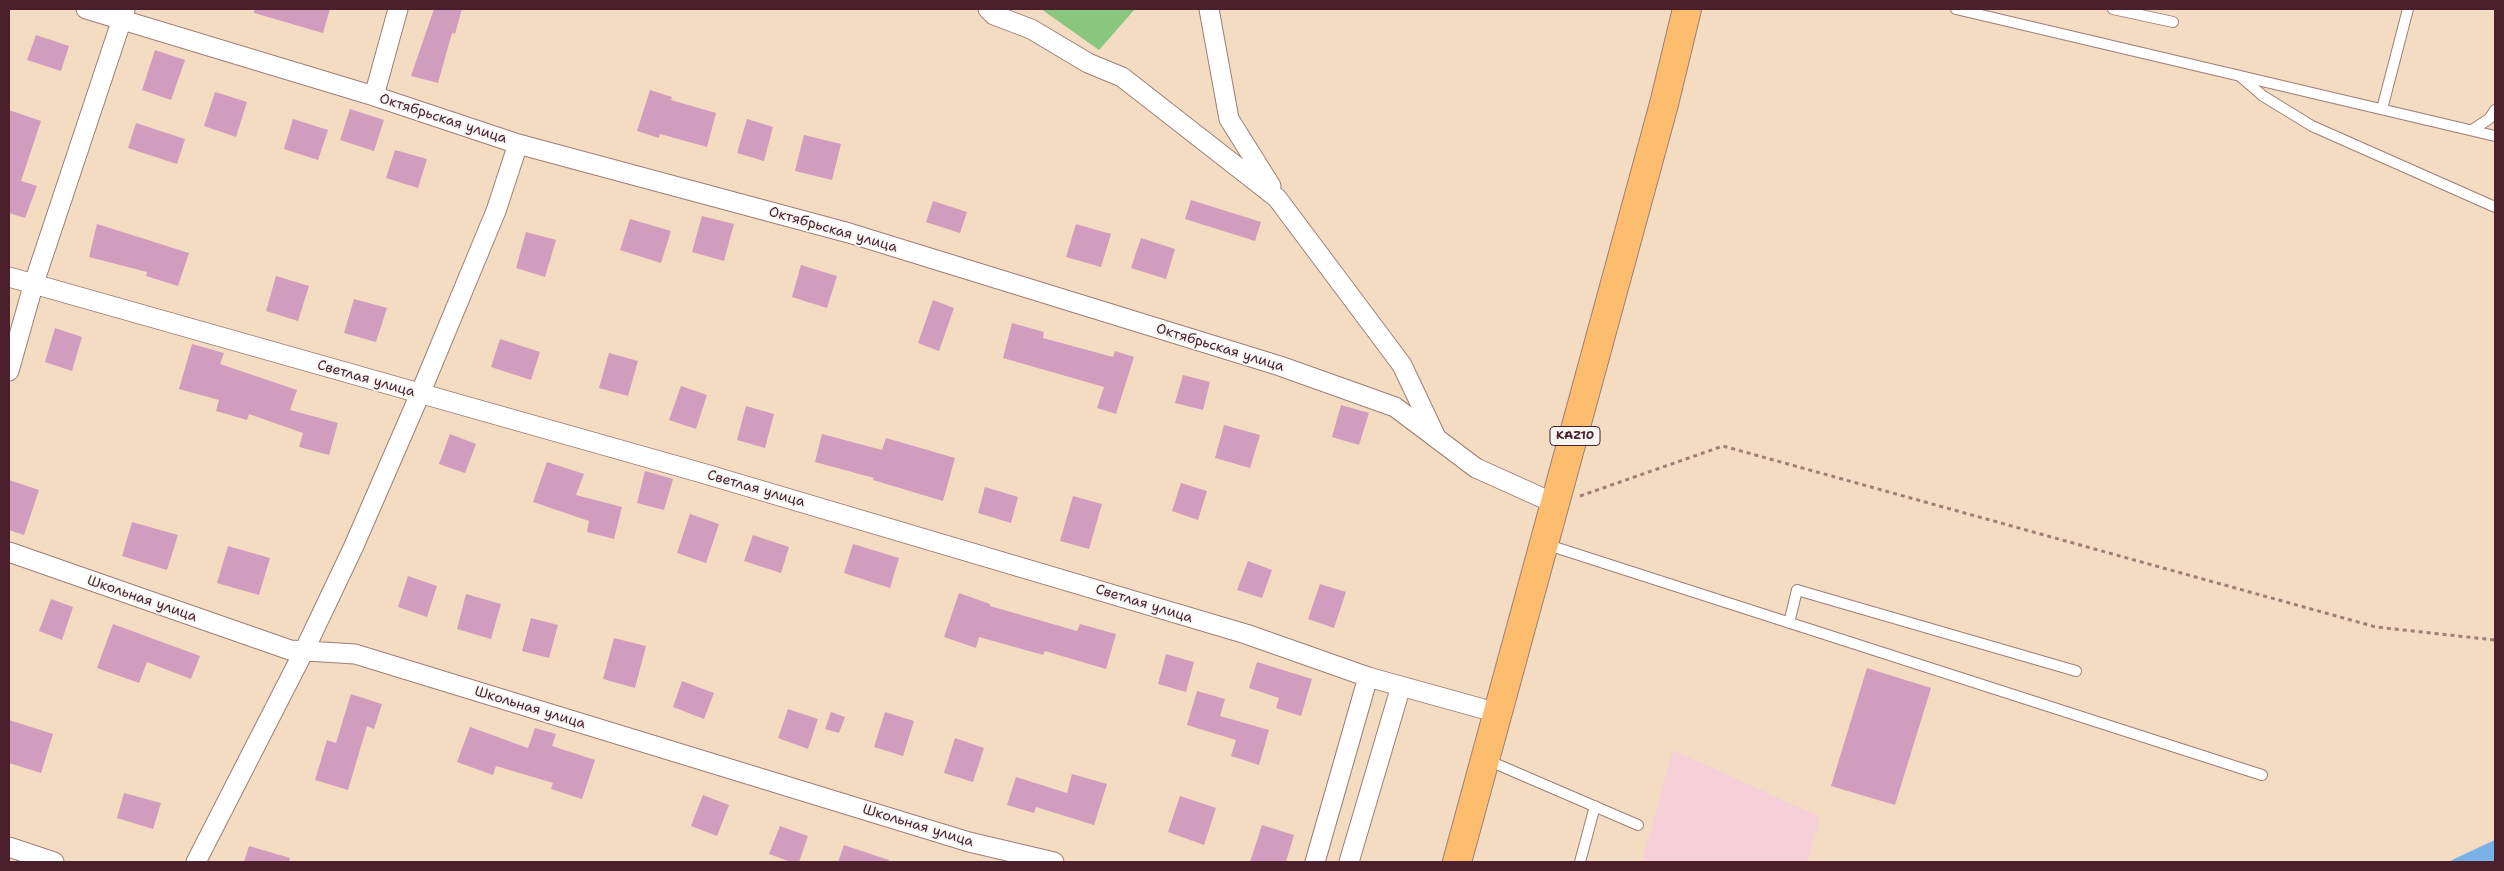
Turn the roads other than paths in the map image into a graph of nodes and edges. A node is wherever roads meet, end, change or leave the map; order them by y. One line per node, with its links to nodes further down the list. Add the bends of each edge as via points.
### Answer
1 (86, 9): 9 (street, Октябрьская улица)
2 (398, 9): 12 (street)
3 (988, 9): 18 (street, via 994,15 1031,29 1088,63 1122,77)
4 (1688, 9): 25 (highway, KAZ10)
5 (1956, 9): 11 (lane)
6 (2113, 9): 10 (lane)
7 (2408, 9): 13 (lane)
8 (1212, 11): 18 (street, via 1229,119)
9 (123, 15): 12 (street, Октябрьская улица); 21 (street)
10 (2172, 22)
11 (2239, 75): 13 (lane); 19 (lane, via 2263,96 2312,126)
12 (374, 96): 17 (street, Октябрьская улица)
13 (2382, 109): 15 (lane)
14 (2495, 110): 15 (lane, via 2489,119)
15 (2472, 130): 16 (lane)
16 (2495, 136)
17 (518, 144): 23 (street, via 496,211); 24 (street, Октябрьская улица, via 848,233 1280,366 1395,407)
18 (1277, 198): 24 (street, via 1402,365)
19 (2495, 207)
20 (9, 277): 21 (street, Светлая улица)
21 (33, 286): 22 (street); 23 (street, Светлая улица)
22 (9, 371)
23 (420, 394): 29 (street); 31 (street, Светлая улица, via 702,473 1237,631)
24 (1437, 439): 25 (street, Октябрьская улица, via 1476,468)
25 (1556, 504): 26 (highway, KAZ10)
26 (1545, 544): 28 (lane); 33 (highway, KAZ10)
27 (9, 552): 29 (street, Школьная улица, via 290,650)
28 (1790, 623): 30 (lane, via 1798,590); 35 (lane)
29 (304, 651): 40 (street); 41 (street, Школьная улица, via 355,654 969,842)
30 (2076, 671)
31 (1368, 677): 32 (street, Светлая улица); 42 (street)
32 (1401, 686): 33 (street, Светлая улица); 43 (street)
33 (1498, 714): 34 (highway, KAZ10)
34 (1486, 760): 36 (lane); 44 (highway, KAZ10)
35 (2262, 775)
36 (1595, 806): 37 (lane); 45 (lane)
37 (1638, 825)
38 (9, 847): 39 (street)
39 (54, 862)
40 (196, 862)
41 (1054, 862)
42 (1314, 862)
43 (1349, 862)
44 (1457, 862)
45 (1580, 862)

